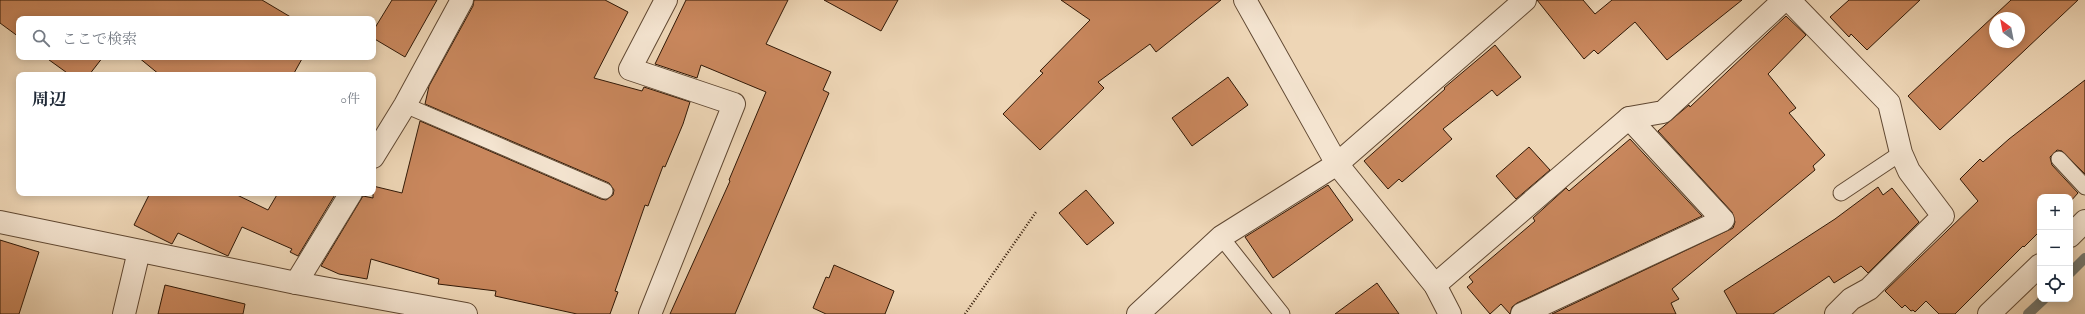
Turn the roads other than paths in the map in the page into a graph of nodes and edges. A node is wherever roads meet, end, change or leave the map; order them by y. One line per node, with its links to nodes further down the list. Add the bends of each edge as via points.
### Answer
1 (462, 0): 7 (street)
2 (666, 0): 27 (street, via 630,69 734,104)
3 (1245, 0): 12 (street)
4 (1525, 0): 12 (street)
5 (1784, 0): 8 (street, via 1663,112)
6 (1789, 0): 10 (street, via 1889,103)
7 (405, 105): 9 (street); 14 (lane)
8 (1629, 118): 24 (street); 31 (street, via 1723,220)
9 (376, 152)
10 (1901, 153): 15 (lane); 32 (street, via 1909,171 1943,216 1869,289 1852,298)
11 (2059, 159): 13 (lane)
12 (1337, 164): 20 (street); 24 (street)
13 (2085, 187)
14 (605, 191)
15 (1841, 194)
16 (349, 196): 23 (street)
17 (2085, 221): 19 (street)
18 (0, 222): 21 (street)
19 (2073, 233)
20 (1222, 237): 28 (street); 29 (lane)
21 (139, 251): 23 (street); 25 (street)
22 (2039, 266): 33 (street)
23 (296, 283): 26 (street)
24 (1435, 285): 30 (street)
25 (124, 314)
26 (466, 314)
27 (650, 314)
28 (1138, 314)
29 (1282, 314)
30 (1450, 314)
31 (1522, 314)
32 (1836, 314)
33 (1989, 314)

